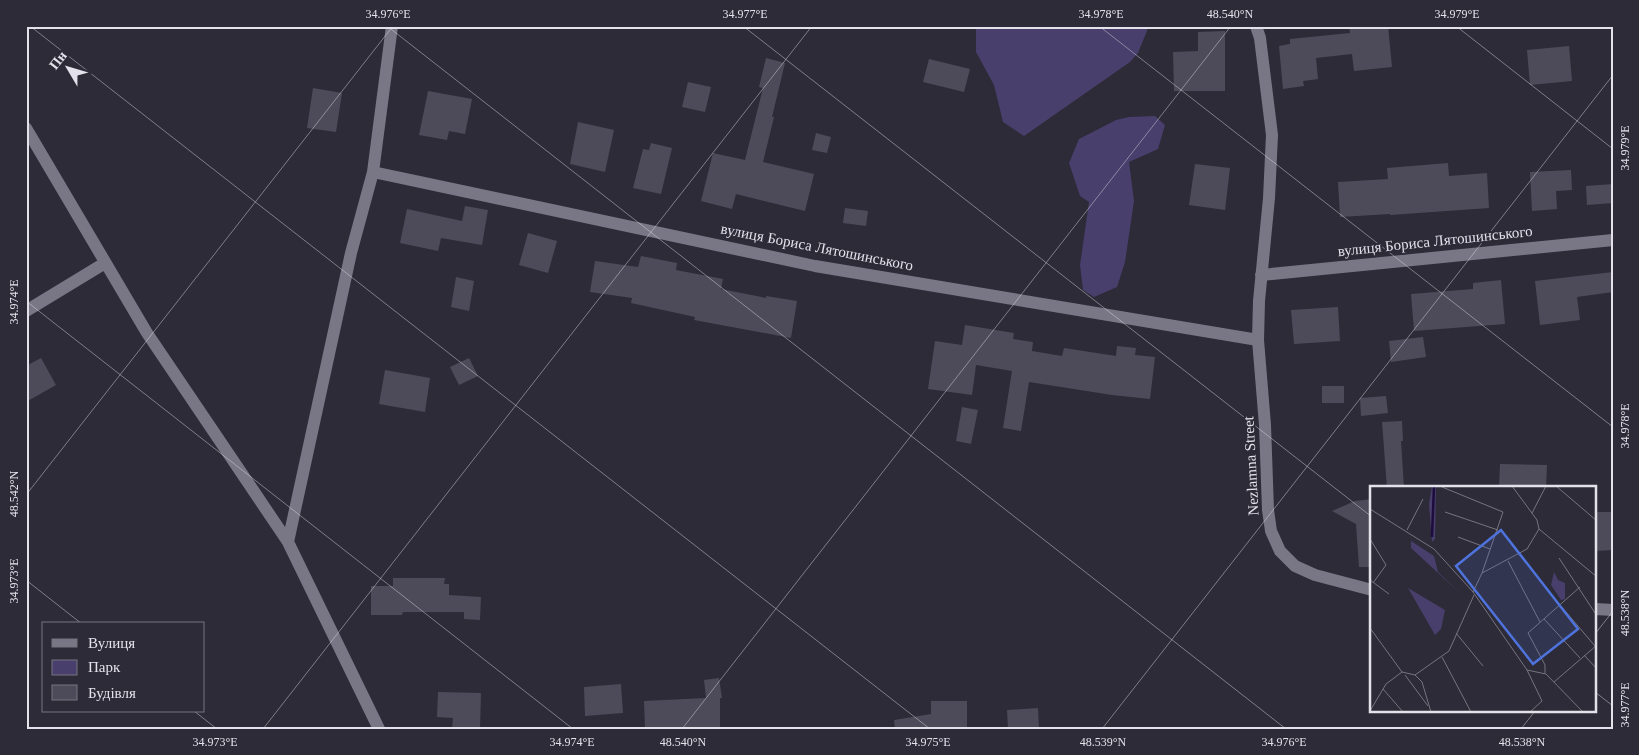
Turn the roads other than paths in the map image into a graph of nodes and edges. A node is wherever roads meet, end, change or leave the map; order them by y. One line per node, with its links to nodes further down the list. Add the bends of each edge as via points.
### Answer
1 (392, 26): 4 (street)
2 (1256, 26): 7 (street, Nezlamna Street, via 1272,135)
3 (26, 128): 6 (street)
4 (373, 172): 9 (street, вулиця Бориса Лятошинського, via 815,266); 10 (street, via 351,252)
5 (1613, 240): 7 (street, вулиця Бориса Лятошинського)
6 (105, 263): 8 (street); 10 (street, via 147,333)
7 (1261, 275): 9 (street, Nezlamna Street)
8 (26, 311)
9 (1258, 340): 11 (street, Nezlamna Street, via 1271,531 1280,551 1295,566 1314,575)
10 (288, 542): 14 (street)
11 (1370, 589)
12 (1596, 609): 13 (street)
13 (1613, 610)
14 (379, 729)

